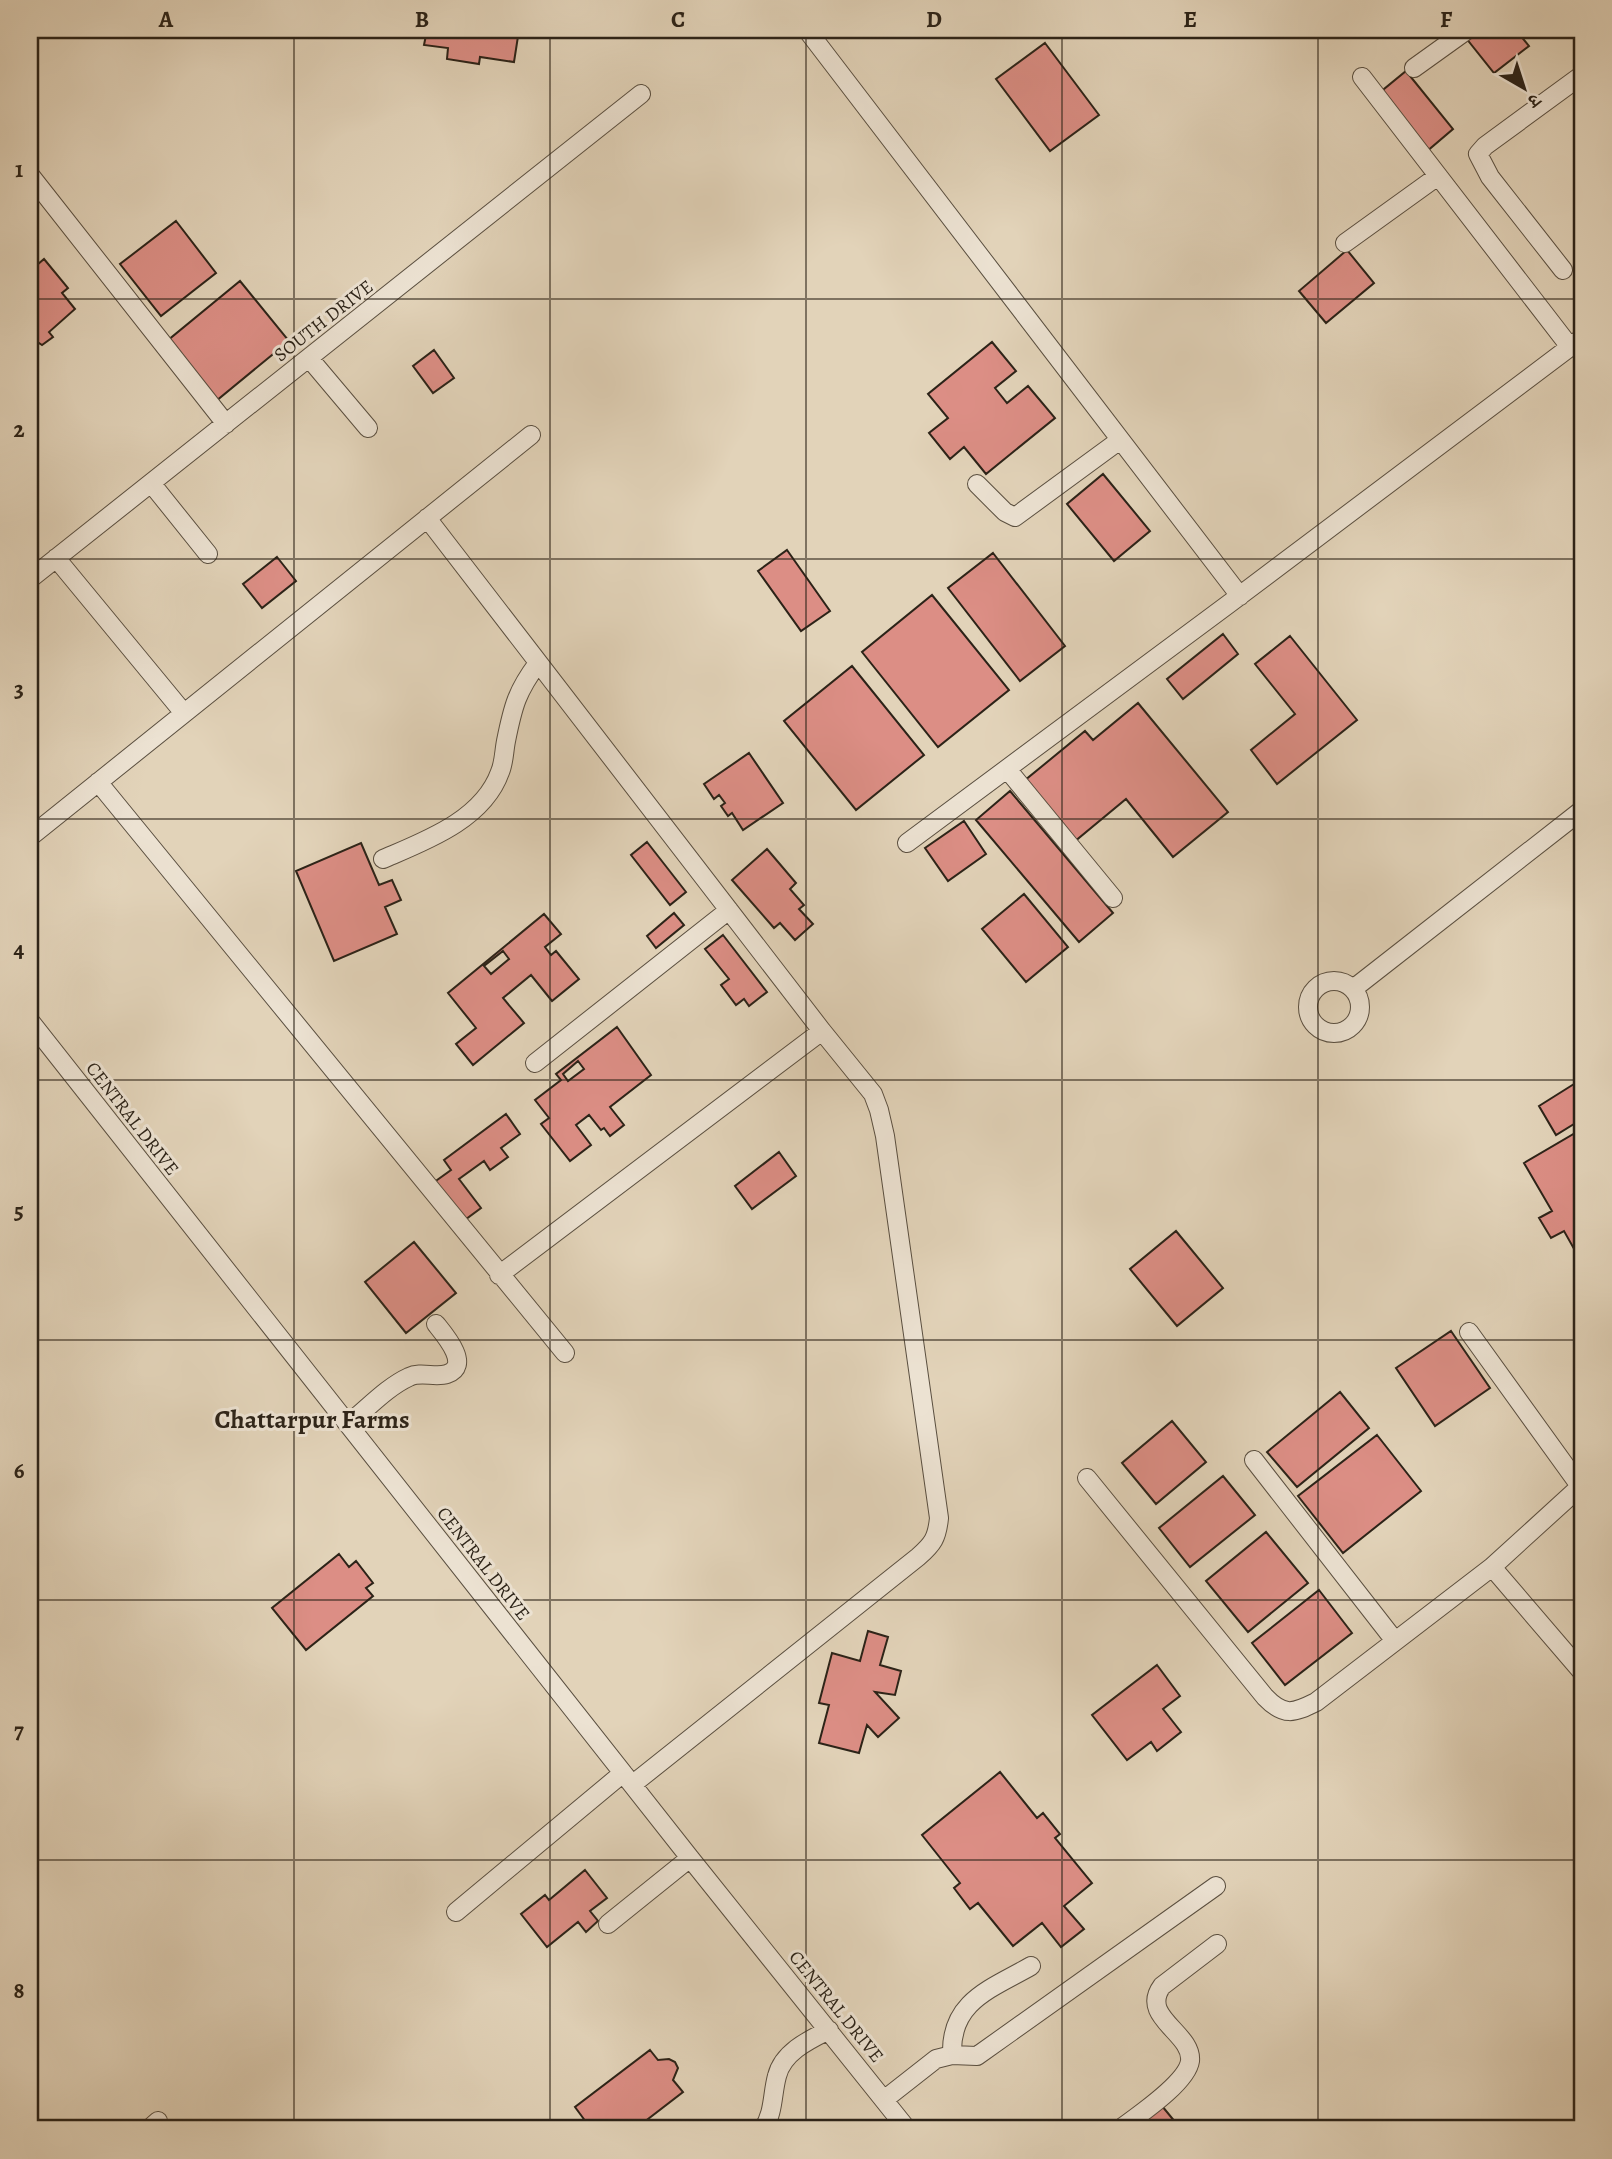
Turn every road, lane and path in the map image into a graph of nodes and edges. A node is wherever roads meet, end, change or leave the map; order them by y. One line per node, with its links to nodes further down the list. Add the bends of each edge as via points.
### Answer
1 (807, 30): 16 (street)
2 (1466, 30): 3 (street)
3 (1414, 68)
4 (1582, 75): 10 (street, via 1478,154 1490,177)
5 (1362, 77): 8 (street)
6 (641, 94): 12 (street, SOUTH DRIVE)
7 (30, 175): 13 (street)
8 (1438, 176): 9 (street); 11 (street)
9 (1345, 243)
10 (1563, 270)
11 (1576, 343): 23 (street)
12 (309, 358): 13 (street, SOUTH DRIVE); 14 (street)
13 (226, 424): 17 (street, SOUTH DRIVE)
14 (368, 428)
15 (531, 435): 19 (street)
16 (1120, 439): 18 (street, via 1015,517); 23 (street)
17 (151, 484): 20 (street); 21 (street, SOUTH DRIVE)
18 (977, 484)
19 (427, 518): 24 (street); 25 (street)
20 (208, 554)
21 (56, 558): 22 (street, SOUTH DRIVE); 25 (street)
22 (30, 579)
23 (1240, 596): 26 (street)
24 (538, 663): 31 (street, via 516,699 500,772 475,811 443,833); 33 (street)
25 (183, 712): 27 (street)
26 (1007, 769): 30 (street); 32 (street)
27 (98, 782): 29 (street); 38 (street)
28 (1582, 810): 34 (street)
29 (30, 837)
30 (906, 843)
31 (383, 859)
32 (1113, 898)
33 (729, 910): 36 (street); 37 (street)
34 (1353, 989)
35 (30, 1021): 42 (street, CENTRAL DRIVE)
36 (822, 1031): 38 (street); 49 (street, via 873,1094 885,1136 938,1535 918,1557)
37 (535, 1063)
38 (499, 1275): 41 (street)
39 (436, 1324): 42 (street, via 457,1355 453,1370 411,1375)
40 (1469, 1332): 45 (street)
41 (565, 1353)
42 (348, 1424): 49 (street, CENTRAL DRIVE)
43 (1254, 1460): 47 (street)
44 (1087, 1478): 47 (street, via 1265,1697 1281,1710 1300,1710 1316,1702)
45 (1581, 1485): 46 (street)
46 (1492, 1567): 47 (street); 48 (street)
47 (1395, 1641)
48 (1579, 1665)
49 (628, 1779): 50 (street, CENTRAL DRIVE); 52 (street)
50 (690, 1858): 53 (street); 56 (street, CENTRAL DRIVE)
51 (1216, 1886): 57 (street, via 976,2056)
52 (456, 1912)
53 (608, 1924)
54 (1217, 1944): 61 (street, via 1156,1994 1156,2008 1188,2050 1187,2069 1180,2080)
55 (1031, 1966): 57 (street, via 969,2003 955,2023)
56 (829, 2030): 58 (street, CENTRAL DRIVE); 59 (street, via 789,2056 777,2074)
57 (952, 2055): 58 (street, via 936,2059)
58 (885, 2099): 60 (street, CENTRAL DRIVE)
59 (763, 2129)
60 (907, 2129)
61 (1120, 2129)

